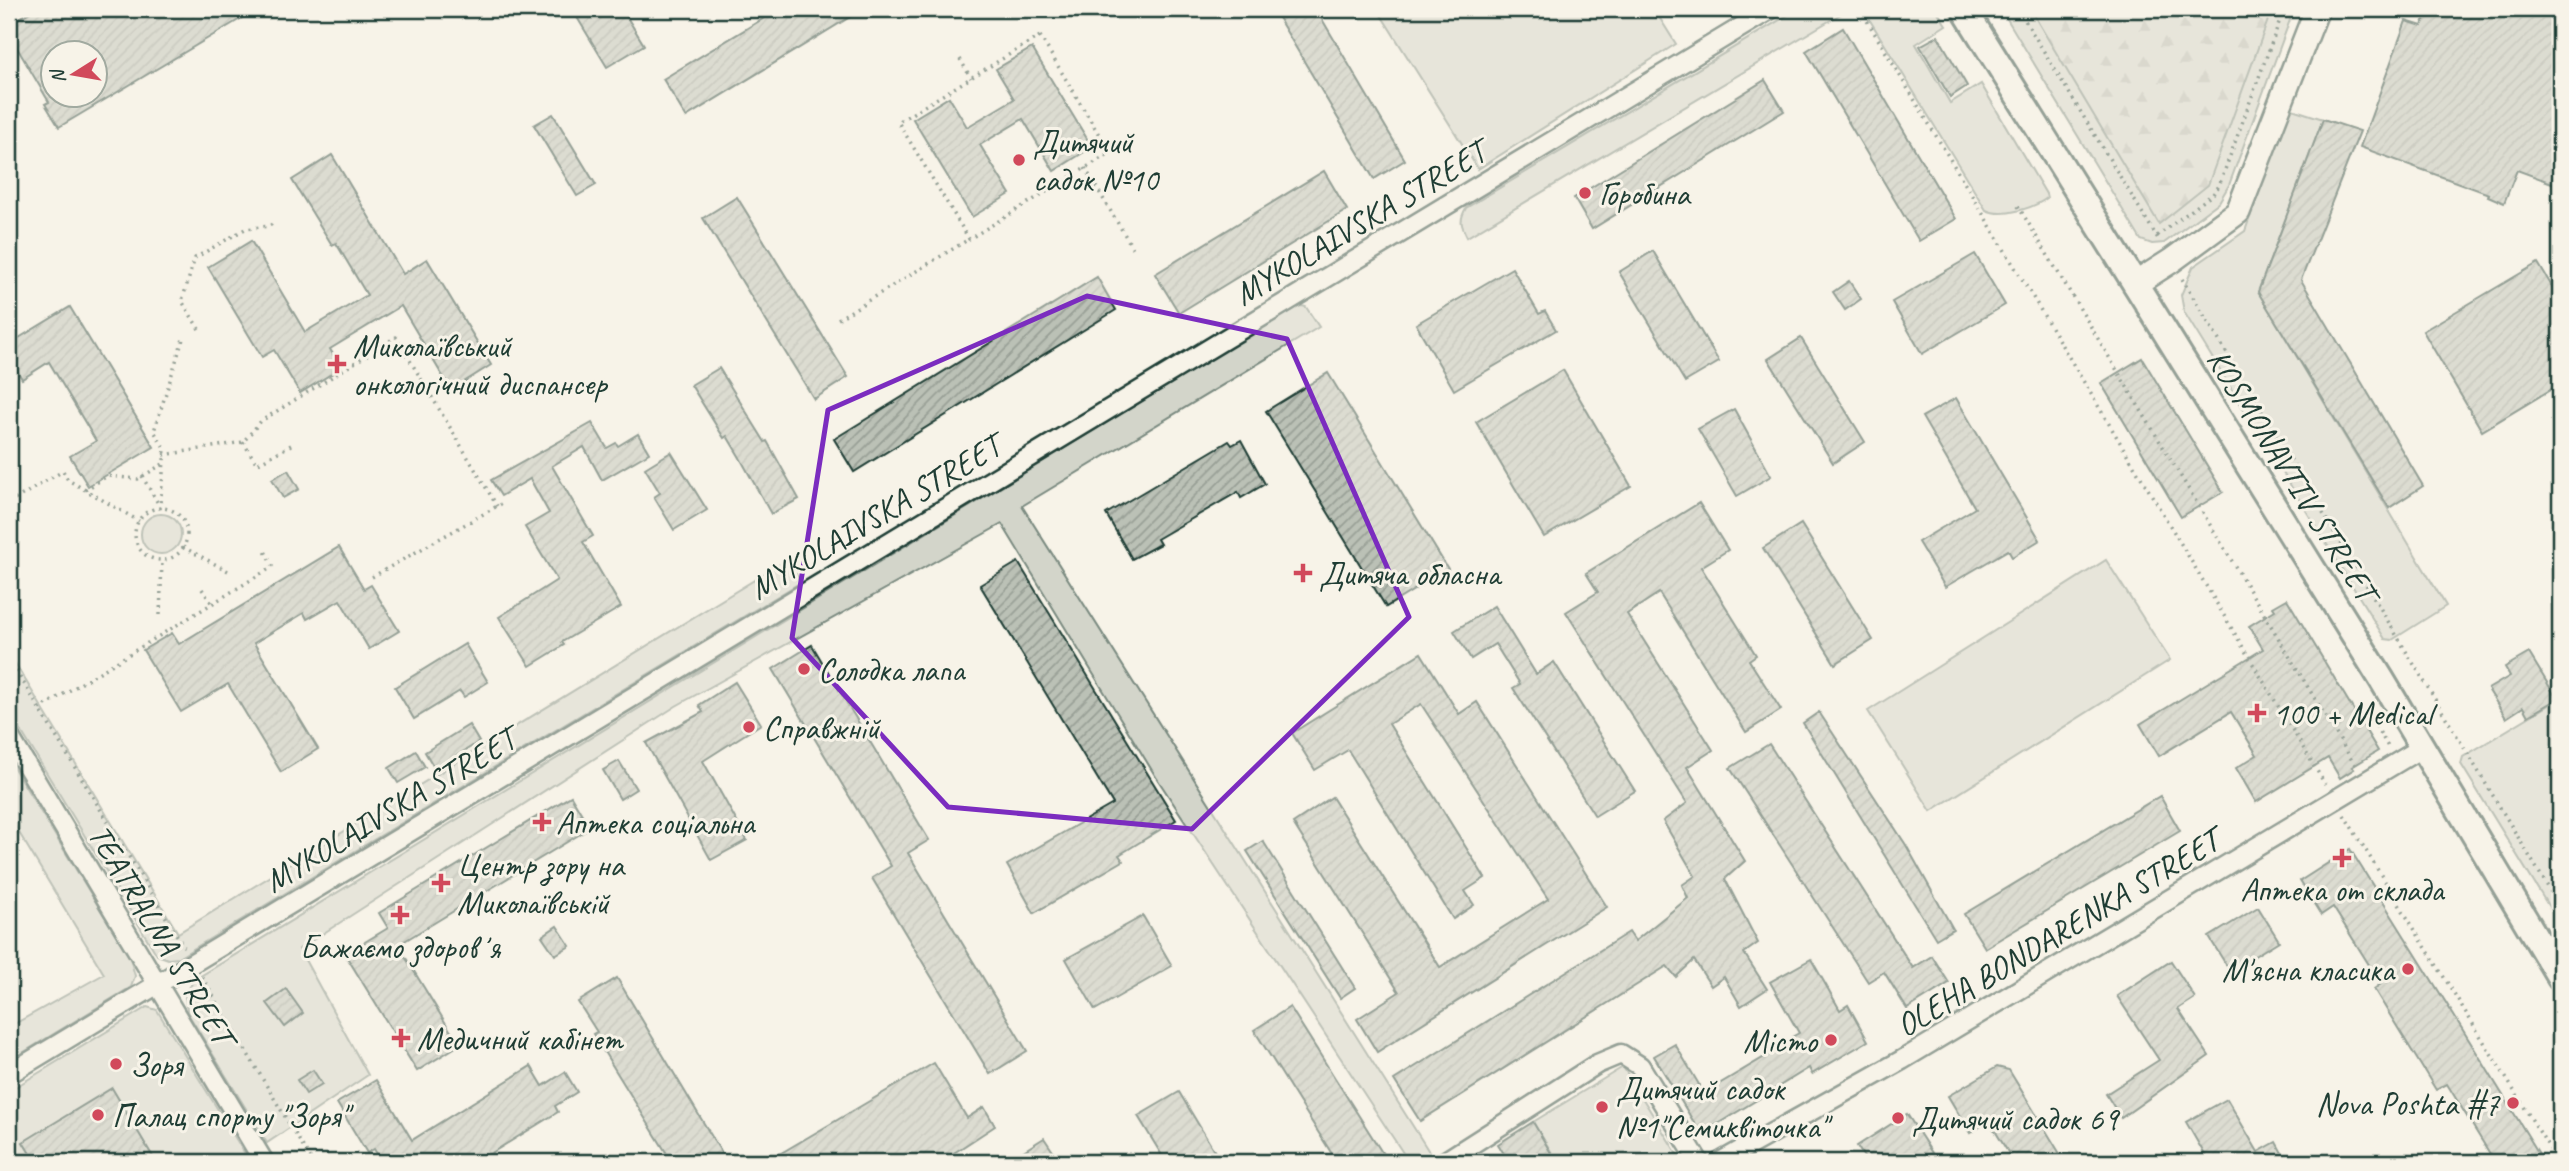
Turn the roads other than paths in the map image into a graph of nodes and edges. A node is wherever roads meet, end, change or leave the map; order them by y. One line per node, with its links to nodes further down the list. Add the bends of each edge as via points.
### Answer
1 (1771, 9): 8 (street, MYKOLAIVSKA STREET)
2 (1964, 9): 4 (main road, KOSMONAVTIV STREET)
3 (2317, 9): 4 (street, via 2238,212)
4 (2135, 284): 6 (main road, KOSMONAVTIV STREET)
5 (9, 736): 8 (street, TEATRALNA STREET)
6 (2423, 747): 7 (main road, KOSMONAVTIV STREET); 13 (street, OLEHA BONDARENKA STREET, via 1902,1060)
7 (2560, 978)
8 (157, 984): 9 (street, MYKOLAIVSKA STREET); 10 (street, TEATRALNA STREET)
9 (9, 1074)
10 (264, 1162)
11 (1444, 1162): 12 (street, via 1597,1064 1621,1054 1640,1066)
12 (1699, 1162)
13 (1720, 1162)

